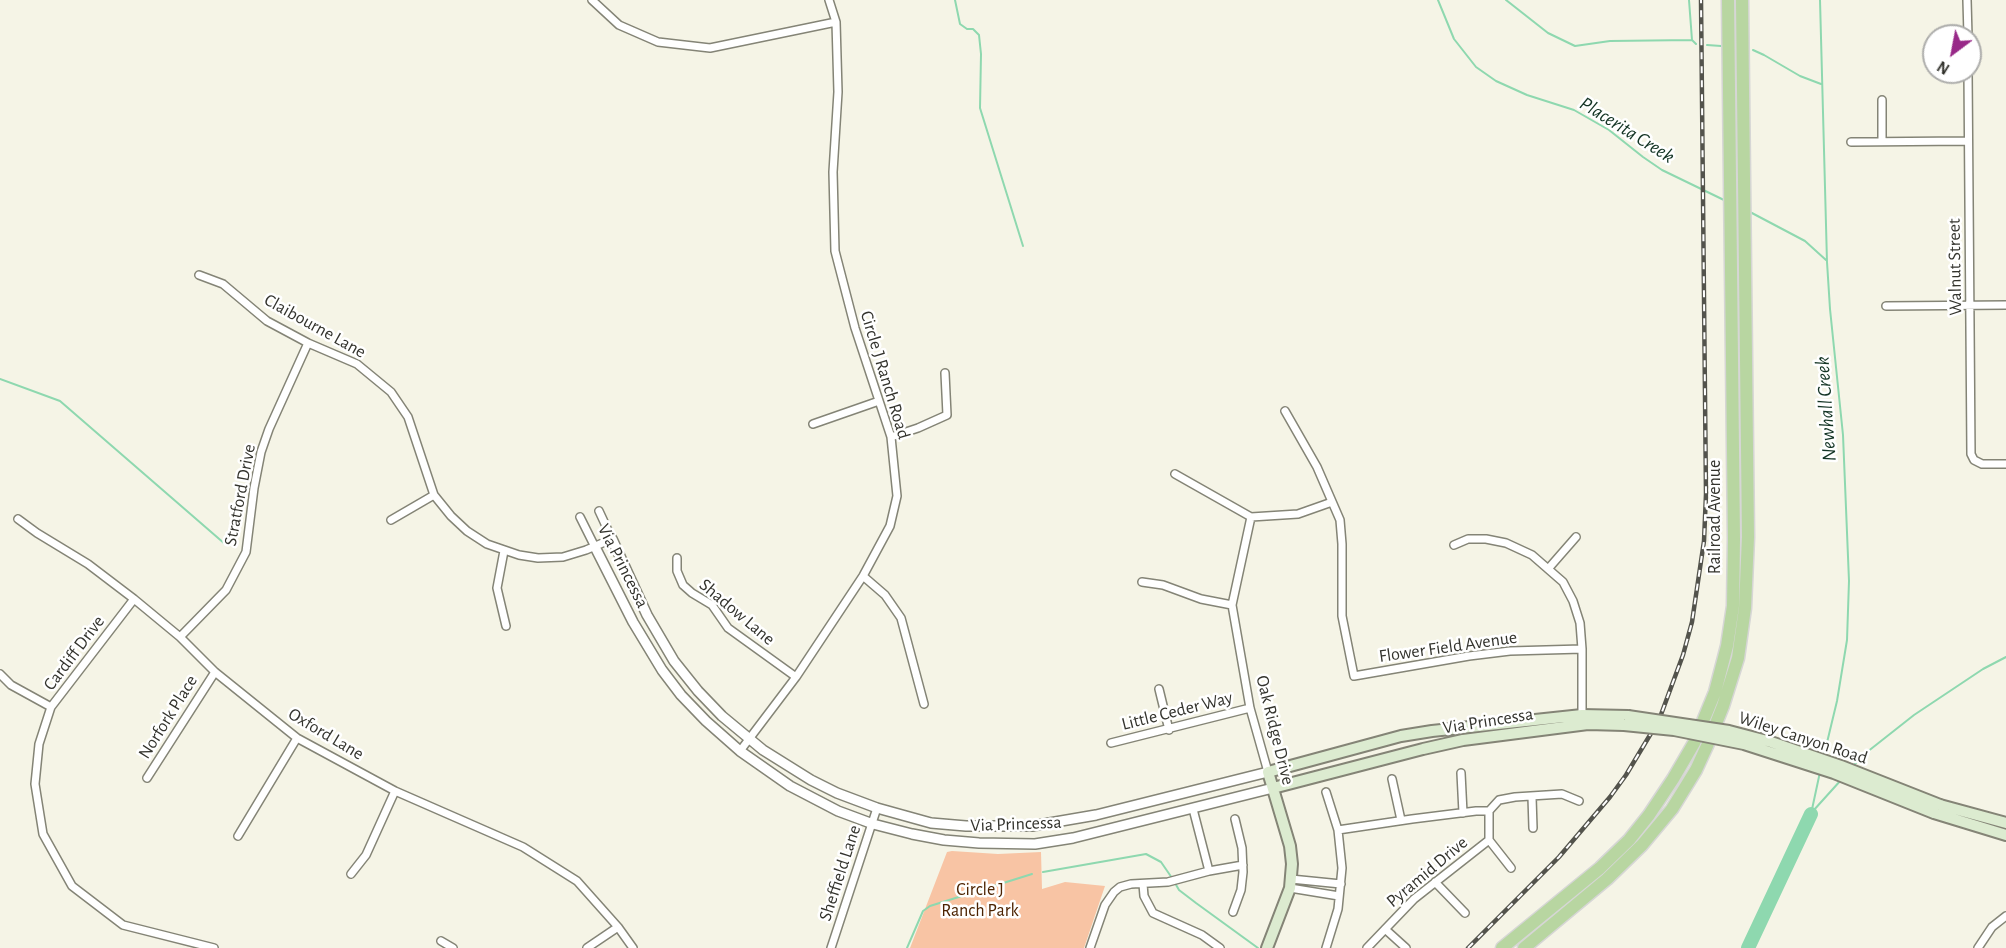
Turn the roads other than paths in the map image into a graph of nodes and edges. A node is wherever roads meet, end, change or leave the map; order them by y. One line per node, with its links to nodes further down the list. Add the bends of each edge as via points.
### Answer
1 (592, 0): 6 (street, via 619,25 658,42 710,48)
2 (829, 0): 6 (street, Circle J Ranch Road)
3 (1728, 0): 108 (main road, Railroad Avenue, via 1733,606 1726,646 1715,692 1694,742 1649,815 1600,868)
4 (1742, 0): 109 (main road, Railroad Avenue, via 1748,549 1738,658 1696,770 1672,809 1607,879)
5 (1967, 0): 7 (street)
6 (836, 22): 19 (street, Circle J Ranch Road, via 838,92 832,172 835,251)
7 (1968, 24)
8 (1968, 84): 11 (street, Walnut Street)
9 (1882, 100): 10 (street)
10 (1882, 141): 11 (street); 12 (street)
11 (1968, 141): 16 (street, Walnut Street)
12 (1851, 142)
13 (199, 275): 17 (street, Claibourne Lane, via 223,284 267,321)
14 (2006, 305): 16 (street)
15 (1886, 306): 16 (street)
16 (1970, 306): 23 (street, Walnut Street, via 1971,454 1983,464)
17 (308, 343): 25 (street, Claibourne Lane, via 357,364 391,392 408,417); 44 (street, Stratford Drive, via 261,452 246,552 226,590)
18 (945, 373): 22 (street, via 947,415)
19 (879, 401): 21 (street); 22 (street, Circle J Ranch Road)
20 (1285, 411): 26 (street)
21 (813, 424)
22 (891, 437): 39 (street, Circle J Ranch Road, via 897,496 890,526)
23 (2006, 464)
24 (1175, 474): 29 (street)
25 (434, 495): 31 (street); 36 (street, Claibourne Lane, via 467,531)
26 (1332, 502): 29 (street, via 1298,514); 45 (street, Flower Field Avenue, via 1340,520 1341,616 1354,676 1510,651)
27 (599, 511): 33 (street, Via Princessa)
28 (580, 517): 35 (street, Via Princessa)
29 (1251, 517): 42 (street, Oak Ridge Drive)
30 (18, 519): 41 (street, Oxford Lane)
31 (391, 520)
32 (1576, 537): 38 (street)
33 (612, 539): 35 (street, Claibourne Lane); 56 (street, Via Princessa, via 647,615 674,661 698,691)
34 (1454, 545): 38 (street, via 1468,539 1506,543 1532,555)
35 (595, 547): 36 (street, Claibourne Lane, via 563,557 538,558); 58 (street, Via Princessa, via 662,670 681,695)
36 (504, 551): 43 (street, via 496,588)
37 (677, 558): 48 (street, Shadow Lane, via 683,585 712,605 728,628)
38 (1548, 569): 45 (street, via 1563,582 1573,601 1580,622)
39 (862, 576): 48 (street, Circle J Ranch Road); 50 (street, via 885,595 901,618)
40 (1142, 582): 42 (street)
41 (134, 599): 44 (street, Oxford Lane); 51 (street, Cardiff Drive)
42 (1232, 605): 52 (street, Oak Ridge Drive)
43 (506, 626)
44 (180, 637): 46 (street, Oxford Lane)
45 (1582, 649): 53 (street)
46 (215, 672): 55 (street, Oxford Lane); 61 (street, Norfork Place)
47 (0, 674): 51 (street, via 11,685)
48 (796, 677): 56 (street, Circle J Ranch Road)
49 (1159, 689): 54 (street)
50 (924, 704)
51 (51, 707): 98 (street, Cardiff Drive, via 39,744 35,784 43,834 72,885 123,925)
52 (1250, 708): 54 (street, Little Ceder Way); 59 (street, Oak Ridge Drive)
53 (1585, 720): 59 (main road, Via Princessa, via 1472,726 1412,735); 63 (main road, Via Princessa, via 1463,740); 70 (main road, Wiley Canyon Road, bridge, via 1626,721 1744,744)
54 (1169, 730): 57 (street, Little Ceder Way)
55 (297, 738): 64 (street, Oxford Lane); 80 (street)
56 (749, 739): 58 (street, Circle J Ranch Road); 68 (street, Via Princessa, via 811,780)
57 (1111, 743)
58 (740, 751): 76 (street, Via Princessa, via 790,786)
59 (1268, 772): 63 (main road, Oak Ridge Drive); 68 (street, Via Princessa, via 1096,815 1032,826 931,823)
60 (1461, 773): 72 (street)
61 (147, 778)
62 (1392, 779): 74 (street)
63 (1273, 789): 69 (street, Via Princessa); 88 (main road, Oak Ridge Drive, via 1290,846)
64 (395, 791): 85 (street, via 366,855); 94 (street, Oxford Lane, via 523,847 577,881)
65 (1326, 792): 78 (street)
66 (1532, 797): 67 (street, via 1562,794); 71 (street, via 1499,800); 77 (street)
67 (1578, 801)
68 (877, 808): 76 (street, Sheffield Lane)
69 (1193, 808): 76 (street, Via Princessa, via 1035,844 944,840); 84 (street)
70 (1937, 809): 75 (main road, Wiley Canyon Road); 79 (main road, Wiley Canyon Road)
71 (1489, 812): 72 (street); 81 (street, Pyramid Drive)
72 (1463, 813): 74 (street)
73 (1235, 819): 82 (street)
74 (1401, 820): 78 (street)
75 (2006, 823)
76 (873, 824): 102 (street, Sheffield Lane)
77 (1533, 828)
78 (1338, 830): 89 (street)
79 (2006, 835)
80 (238, 836)
81 (1489, 840): 83 (street); 86 (street, Pyramid Drive)
82 (1243, 865): 84 (street); 91 (street, via 1241,890)
83 (1511, 868)
84 (1209, 871): 87 (street)
85 (351, 874)
86 (1436, 882): 92 (street); 95 (street, Pyramid Drive)
87 (1143, 884): 103 (street, via 1120,887 1114,892 1105,905); 104 (street, via 1152,913 1202,935)
88 (1290, 884): 89 (street); 90 (street); 105 (main road, Oak Ridge Drive)
89 (1341, 884): 90 (street)
90 (1339, 896): 97 (street)
91 (1233, 912)
92 (1465, 913)
93 (2006, 916): 110 (street, via 1992,927)
94 (618, 927): 100 (street); 101 (street, Oxford Lane)
95 (1385, 929): 106 (street, Pyramid Drive); 107 (street)
96 (441, 941): 99 (street)
97 (1328, 947)
98 (214, 948)
99 (453, 948)
100 (587, 948)
101 (633, 948)
102 (831, 948)
103 (1090, 948)
104 (1220, 948)
105 (1267, 948)
106 (1367, 948)
107 (1406, 948)
108 (1502, 948)
109 (1524, 948)
110 (1978, 948)

